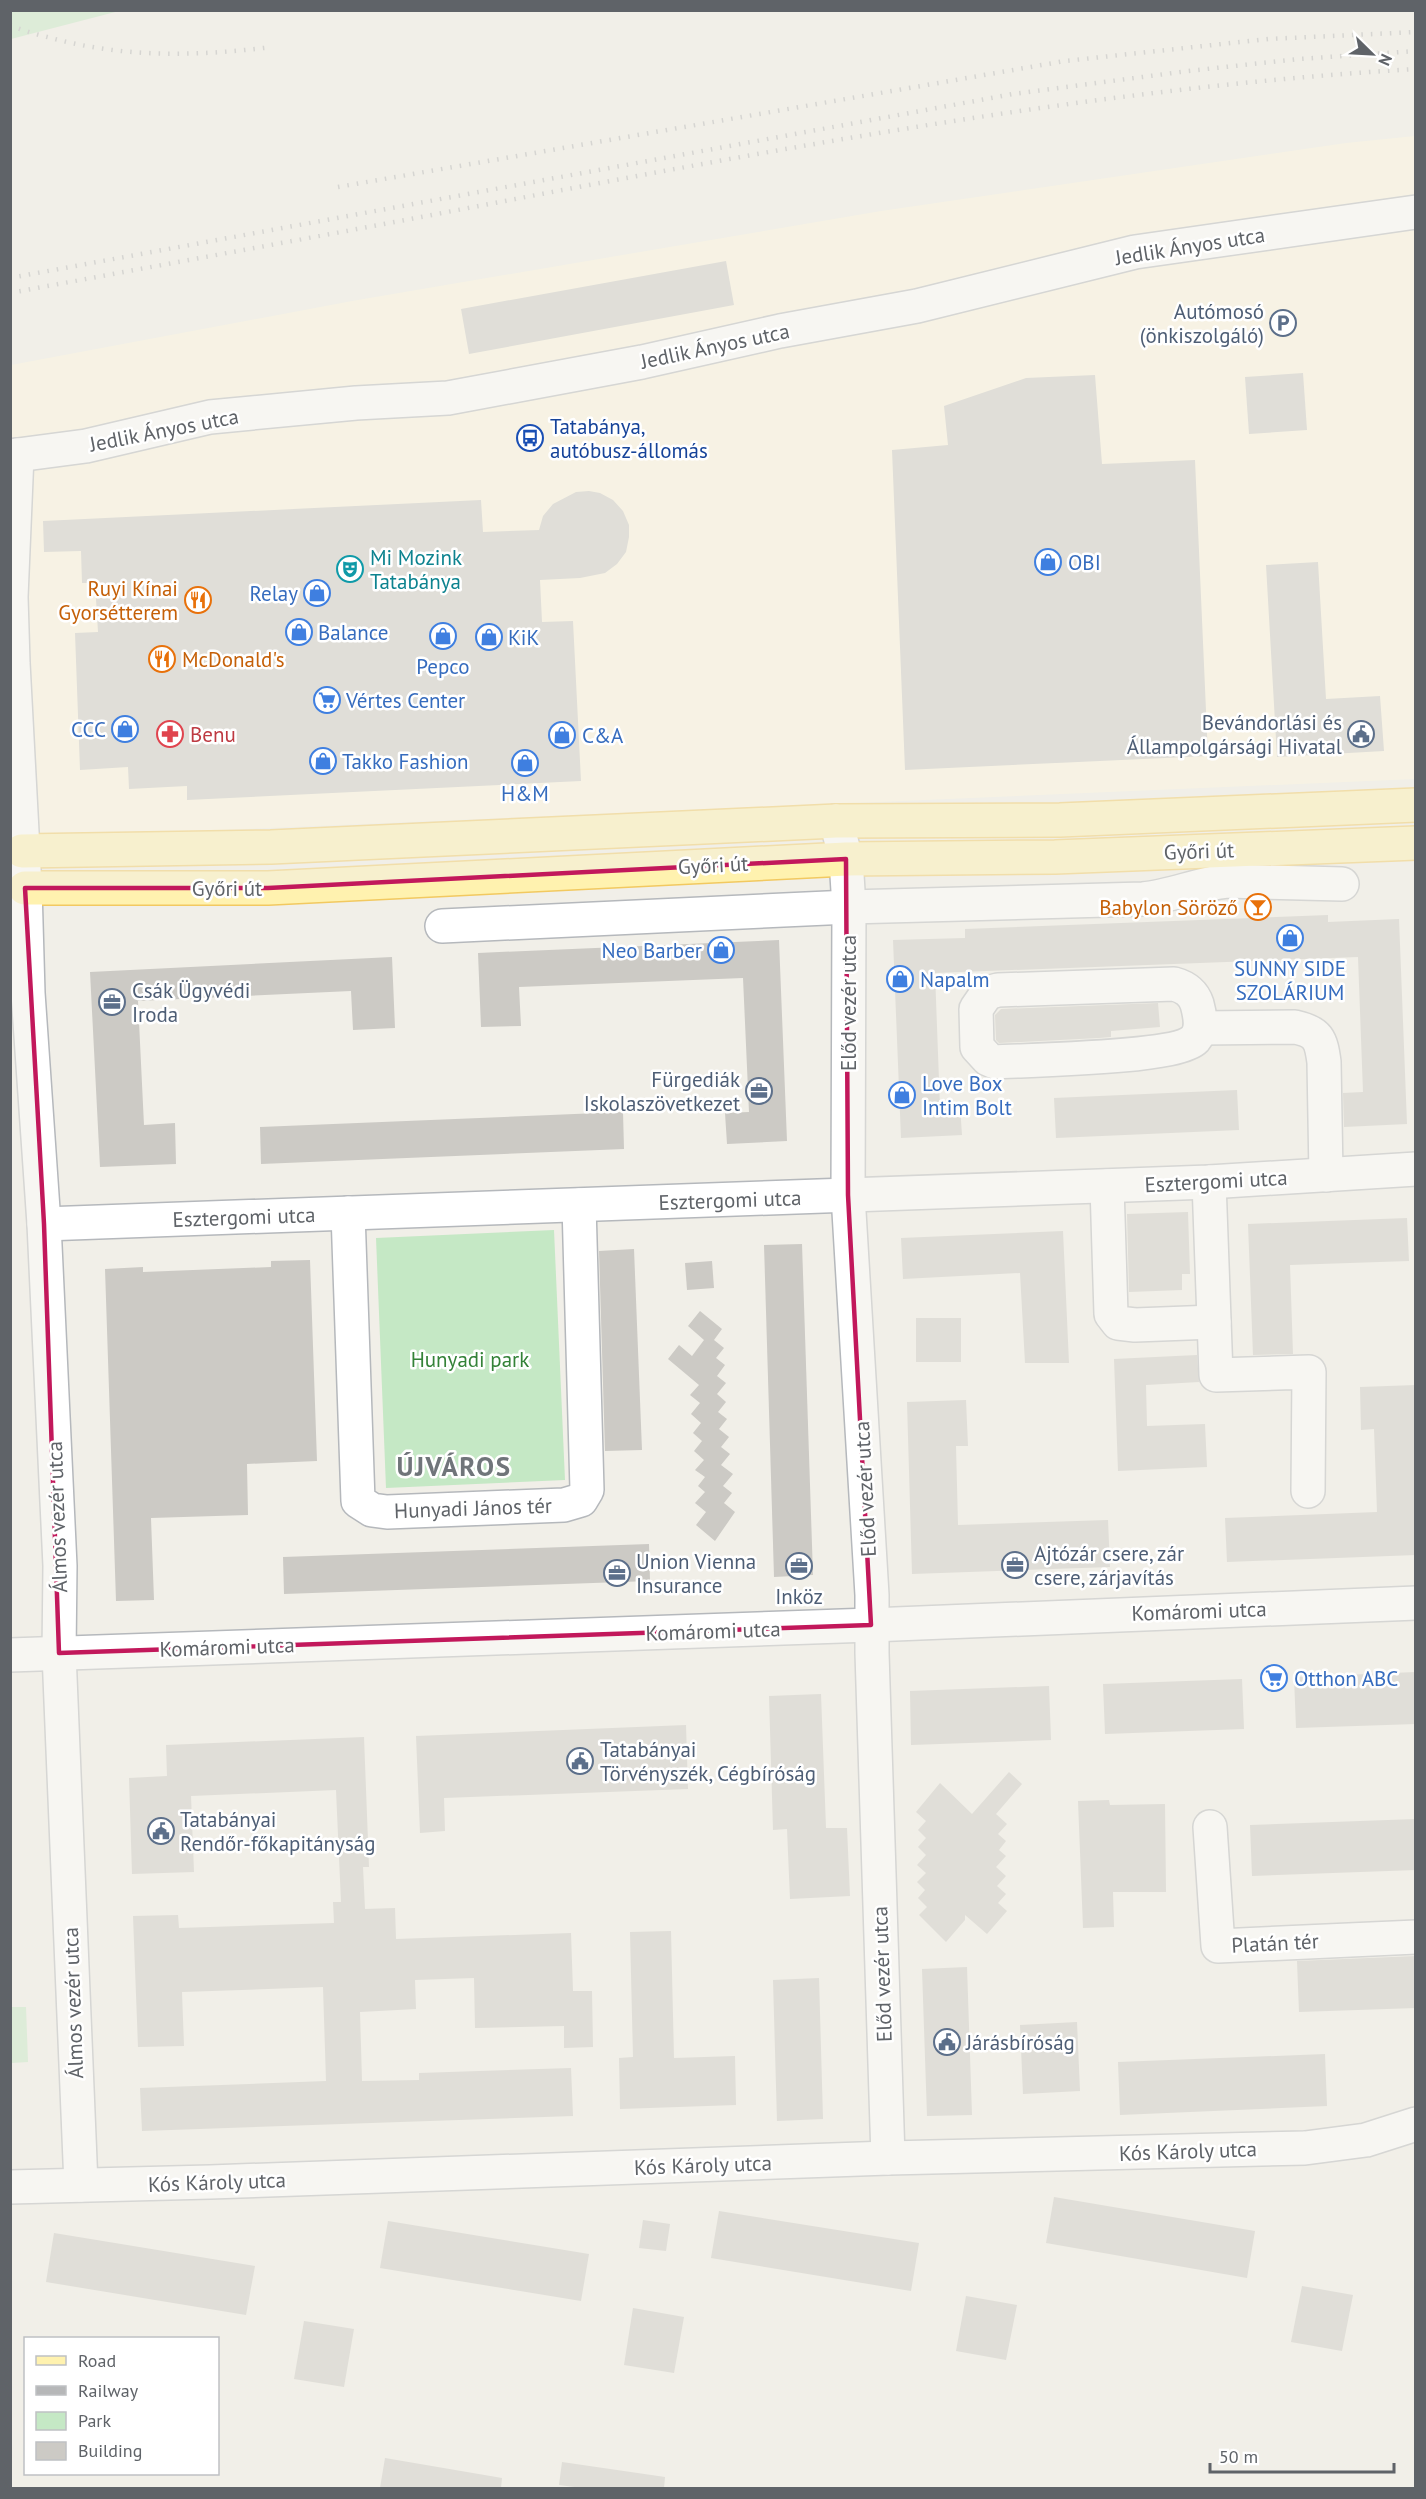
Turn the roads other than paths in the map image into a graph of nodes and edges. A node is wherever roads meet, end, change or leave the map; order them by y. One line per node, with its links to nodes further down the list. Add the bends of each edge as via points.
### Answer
1 (1416, 212): 2 (street, Jedlik Ányos utca, via 1135,252 853,320 780,331 642,362 448,398 210,417 86,446)
2 (14, 456): 3 (street, Álmos vezér utca)
3 (14, 742): 7 (street, Álmos vezér utca)
4 (1416, 805): 5 (main road, Győri út, via 1060,820)
5 (836, 821): 7 (main road, Győri út, via 271,847); 8 (street, Előd vezér utca)
6 (1416, 843): 8 (main road, Győri út, via 1055,857)
7 (16, 851): 10 (street, Álmos vezér utca)
8 (846, 859): 10 (main road, Győri út, via 268,888); 11 (street, Előd vezér utca)
9 (1342, 884): 11 (street, Győri út, via 1227,881 1143,899)
10 (18, 889): 21 (street, Álmos vezér utca)
11 (849, 907): 12 (street, Győri út); 18 (street, Előd vezér utca)
12 (442, 926)
13 (1201, 1028): 13 (street, via 1189,1044 1144,1053 995,1062 977,1047 976,1009 987,993 998,990 1174,984 1192,994); 15 (street, via 1295,1027 1316,1036 1322,1045 1324,1062)
14 (1416, 1169): 15 (street, Esztergomi utca)
15 (1326, 1175): 16 (street, Esztergomi utca)
16 (1209, 1182): 17 (street, Esztergomi utca); 22 (street)
17 (1107, 1186): 18 (street, Esztergomi utca); 22 (street, via 1111,1314 1118,1323)
18 (848, 1195): 19 (street, Esztergomi utca); 25 (street, Előd vezér utca)
19 (579, 1205): 20 (street, Esztergomi utca); 20 (street, Hunyadi János tér, via 587,1490 580,1500 564,1505 399,1511 372,1510 358,1501)
20 (348, 1213): 21 (street, Esztergomi utca)
21 (44, 1224): 26 (street, Álmos vezér utca, via 60,1566)
22 (1214, 1322): 23 (street, via 1216,1375 1309,1372)
23 (1308, 1491)
24 (1416, 1603): 25 (street, Komáromi utca)
25 (871, 1625): 26 (street, Komáromi utca); 31 (street, Előd vezér utca)
26 (59, 1653): 27 (street, Komáromi utca); 32 (street, Álmos vezér utca)
27 (10, 1655)
28 (1210, 1827): 29 (street, Platán tér, via 1218,1946)
29 (1416, 1936)
30 (1404, 2128): 31 (street, Kós Károly utca, via 1366,2140 1305,2148)
31 (888, 2158): 32 (street, Kós Károly utca)
32 (81, 2185): 33 (street, Kós Károly utca)
33 (10, 2187)

